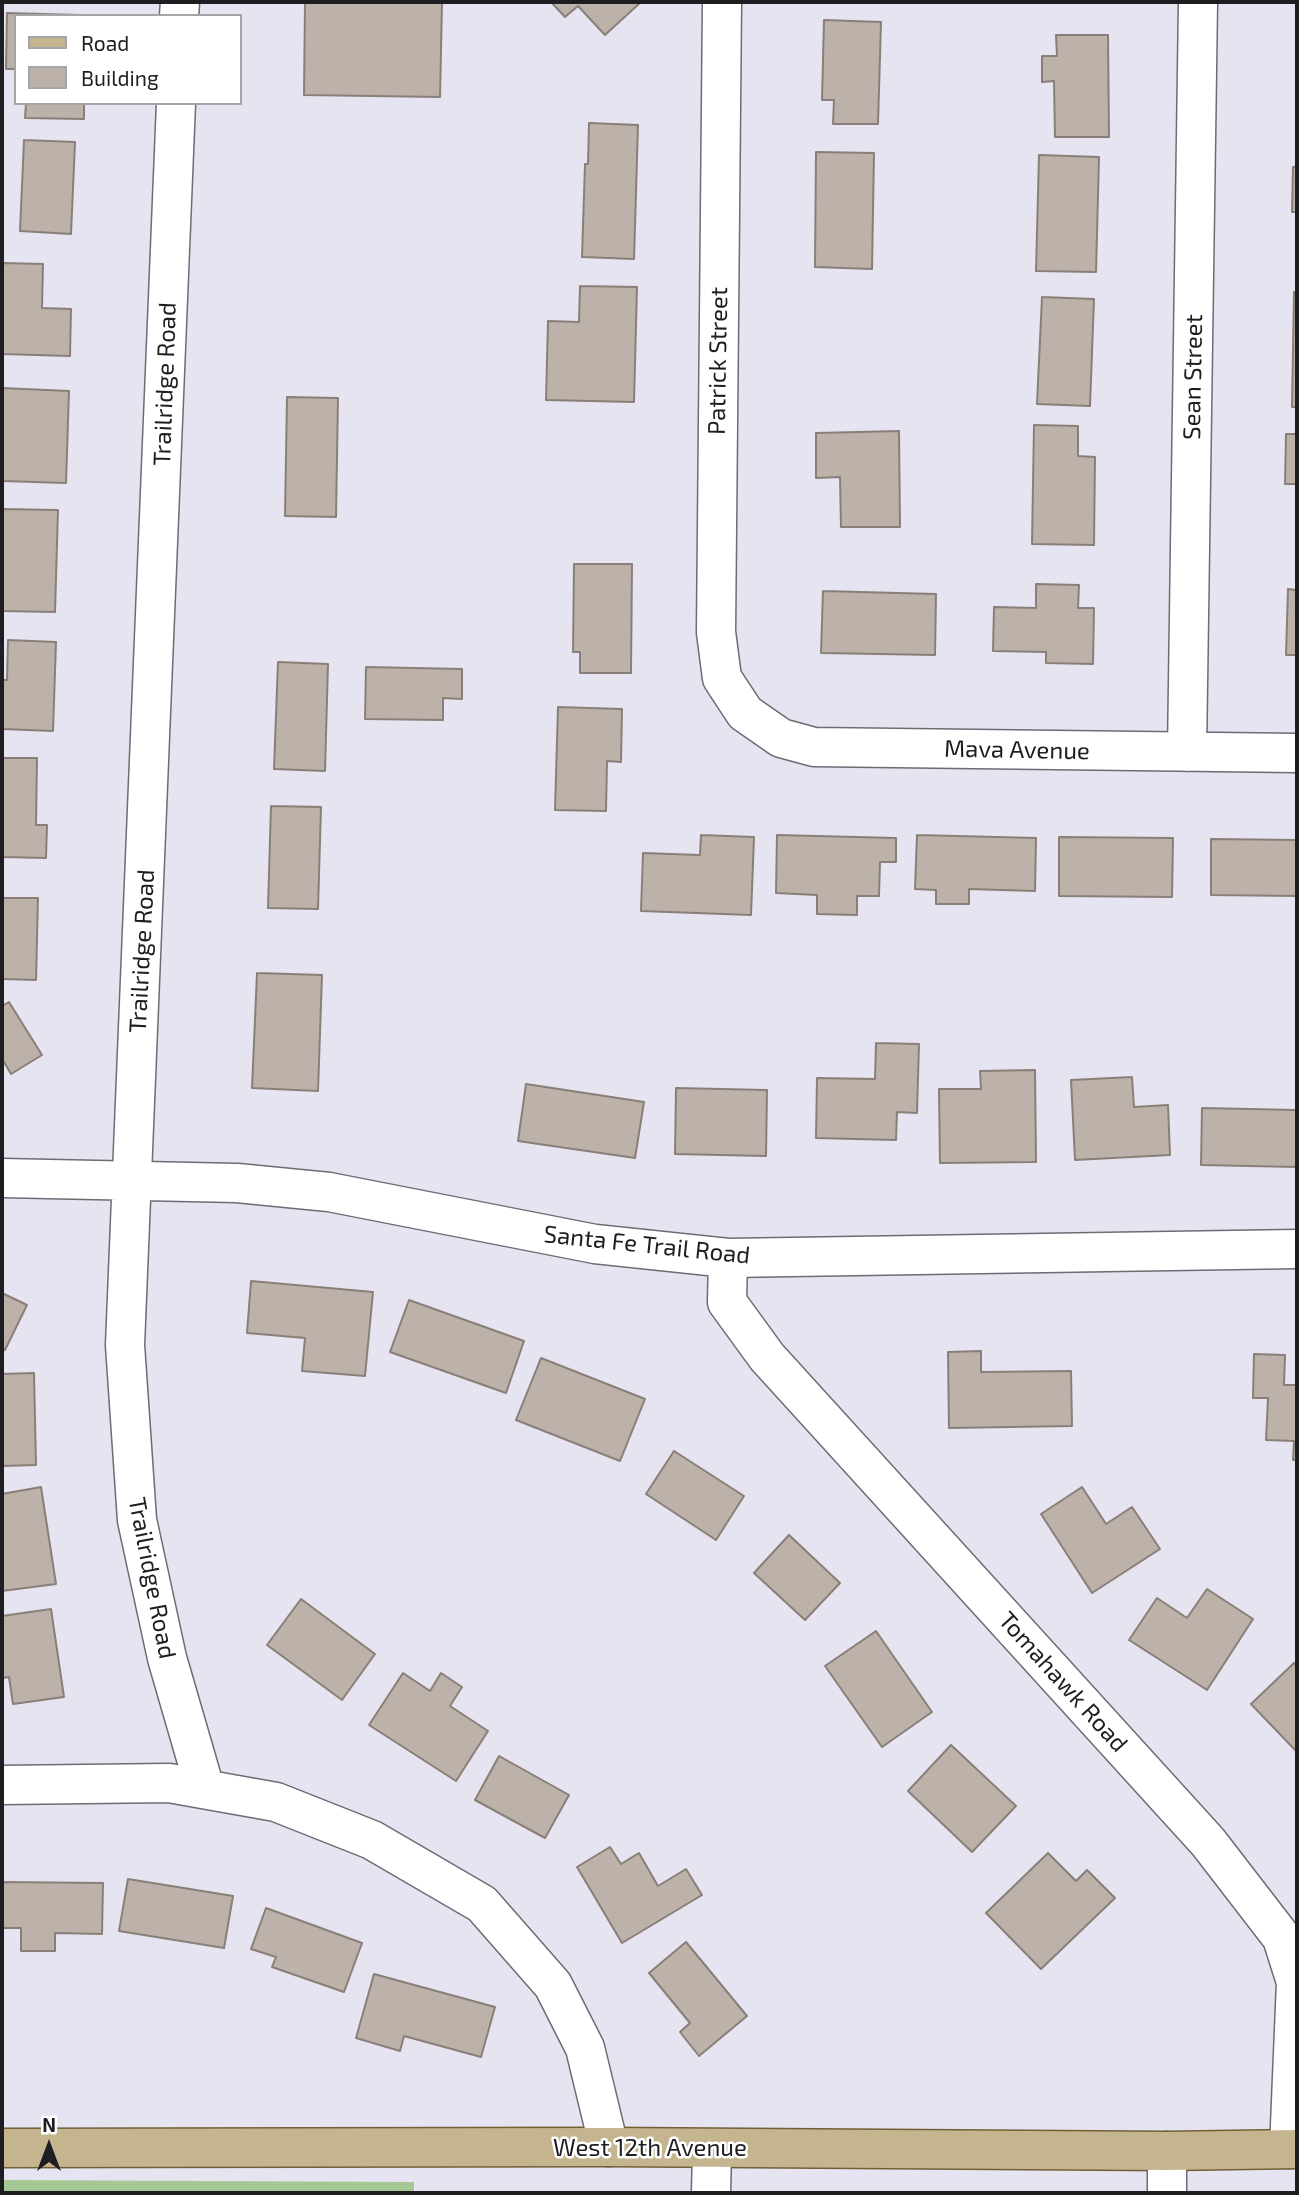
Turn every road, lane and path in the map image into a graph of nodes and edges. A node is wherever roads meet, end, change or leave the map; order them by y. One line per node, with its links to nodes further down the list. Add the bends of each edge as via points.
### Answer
1 (722, 2): 4 (street, Patrick Street, via 716,632 722,678)
2 (1198, 2): 5 (street, Sean Street)
3 (176, 105): 8 (street, Trailridge Road)
4 (745, 713): 5 (street, Mava Avenue, via 781,738 814,747)
5 (1187, 752): 6 (street, Mava Avenue)
6 (1297, 753)
7 (2, 1178): 8 (street, Santa Fe Trail Road)
8 (131, 1181): 10 (street, Santa Fe Trail Road, via 237,1183 329,1192 595,1244); 12 (street, Trailridge Road, via 125,1345 136,1520 167,1658)
9 (1297, 1249): 10 (street, Santa Fe Trail Road)
10 (728, 1258): 16 (street, Tomahawk Road, via 727,1302 768,1357 1208,1842 1282,1938 1296,1982)
11 (2, 1785): 12 (street, via 169,1783)
12 (205, 1789): 13 (street, via 276,1802 372,1840 482,1904 553,1985 585,2048)
13 (609, 2147): 14 (main road, West 12th Avenue); 15 (main road, West 12th Avenue)
14 (2, 2148)
15 (712, 2149): 17 (main road, West 12th Avenue); 18 (street)
16 (1293, 2149): 17 (main road, West 12th Avenue)
17 (1167, 2151): 19 (street)
18 (711, 2193)
19 (1167, 2193)

